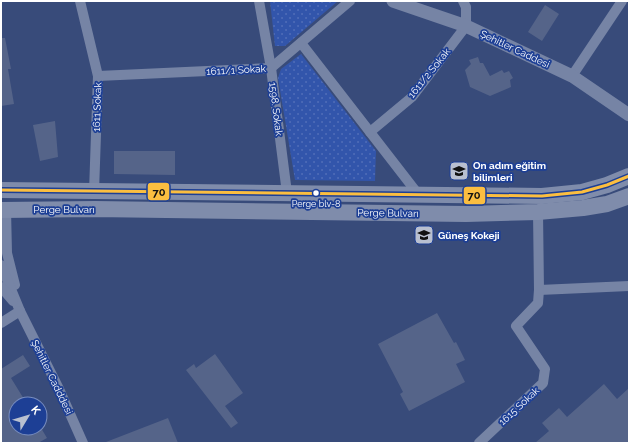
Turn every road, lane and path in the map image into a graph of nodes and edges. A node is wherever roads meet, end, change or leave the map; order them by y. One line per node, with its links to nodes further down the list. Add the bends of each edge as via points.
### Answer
1 (80, 1): 10 (street, 1611 Sokak)
2 (259, 1): 9 (street, 1598. Sokak)
3 (350, 1): 8 (street, 1611/1 Sokak)
4 (393, 1): 7 (street, Şehitler Caddesi)
5 (463, 1): 7 (street, via 466,7)
6 (622, 1): 11 (street)
7 (466, 26): 11 (street, Şehitler Caddesi); 13 (street, 1611/2 Sokak, via 412,97)
8 (301, 43): 9 (street, 1611/1 Sokak); 13 (street)
9 (271, 68): 10 (street, 1611/1 Sokak); 17 (street, 1598. Sokak)
10 (98, 76): 16 (street, 1611 Sokak)
11 (572, 76): 12 (street, Şehitler Caddesi)
12 (629, 115)
13 (370, 132): 18 (street)
14 (629, 176): 18 (main road, Perge Bulvarı, via 582,192 542,196)
15 (1, 190): 16 (main road, Perge Bulvarı)
16 (94, 192): 17 (main road, Perge Bulvarı)
17 (287, 193): 18 (main road, Perge Bulvarı)
18 (418, 194)
19 (629, 196): 21 (main road, Perge Bulvarı, via 607,204)
20 (3, 209): 21 (main road, Perge Bulvarı, via 466,214); 26 (street, via 7,253)
21 (538, 212): 25 (street, 1615 Sokak)
22 (1, 265): 26 (street)
23 (629, 286): 25 (street)
24 (1, 287): 26 (street)
25 (539, 290): 29 (street, 1615 Sokak, via 538,303 516,326 545,369 544,383)
26 (20, 311): 27 (street); 28 (street, Şehitler Cadddesi)
27 (1, 323)
28 (83, 443)
29 (479, 443)

